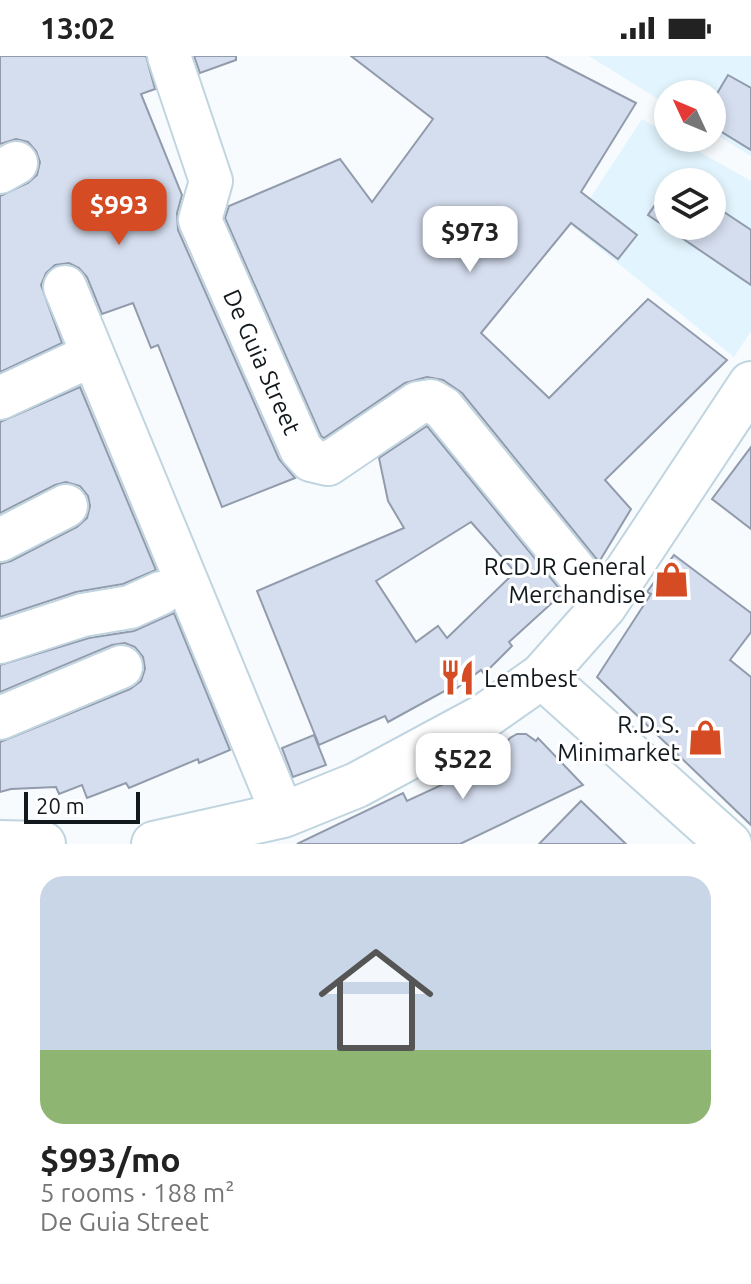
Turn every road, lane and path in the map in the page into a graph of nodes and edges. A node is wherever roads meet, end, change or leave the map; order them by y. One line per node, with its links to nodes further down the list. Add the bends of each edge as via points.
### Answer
1 (169, 56): 9 (street, De Guia Street, via 211,181 200,220 301,449 311,460 328,464 418,403 431,401 443,408)
2 (65, 287): 3 (street)
3 (92, 355): 5 (street); 14 (street)
4 (751, 384): 9 (main road)
5 (0, 398)
6 (66, 506): 7 (street)
7 (0, 540)
8 (161, 593): 10 (street, via 130,607 83,615)
9 (604, 606): 12 (main road)
10 (0, 642)
11 (121, 667): 13 (street)
12 (542, 676): 14 (main road, via 421,751); 18 (main road)
13 (0, 718)
14 (283, 815): 17 (main road)
15 (0, 843): 16 (main road)
16 (43, 844)
17 (154, 844)
18 (729, 844)

